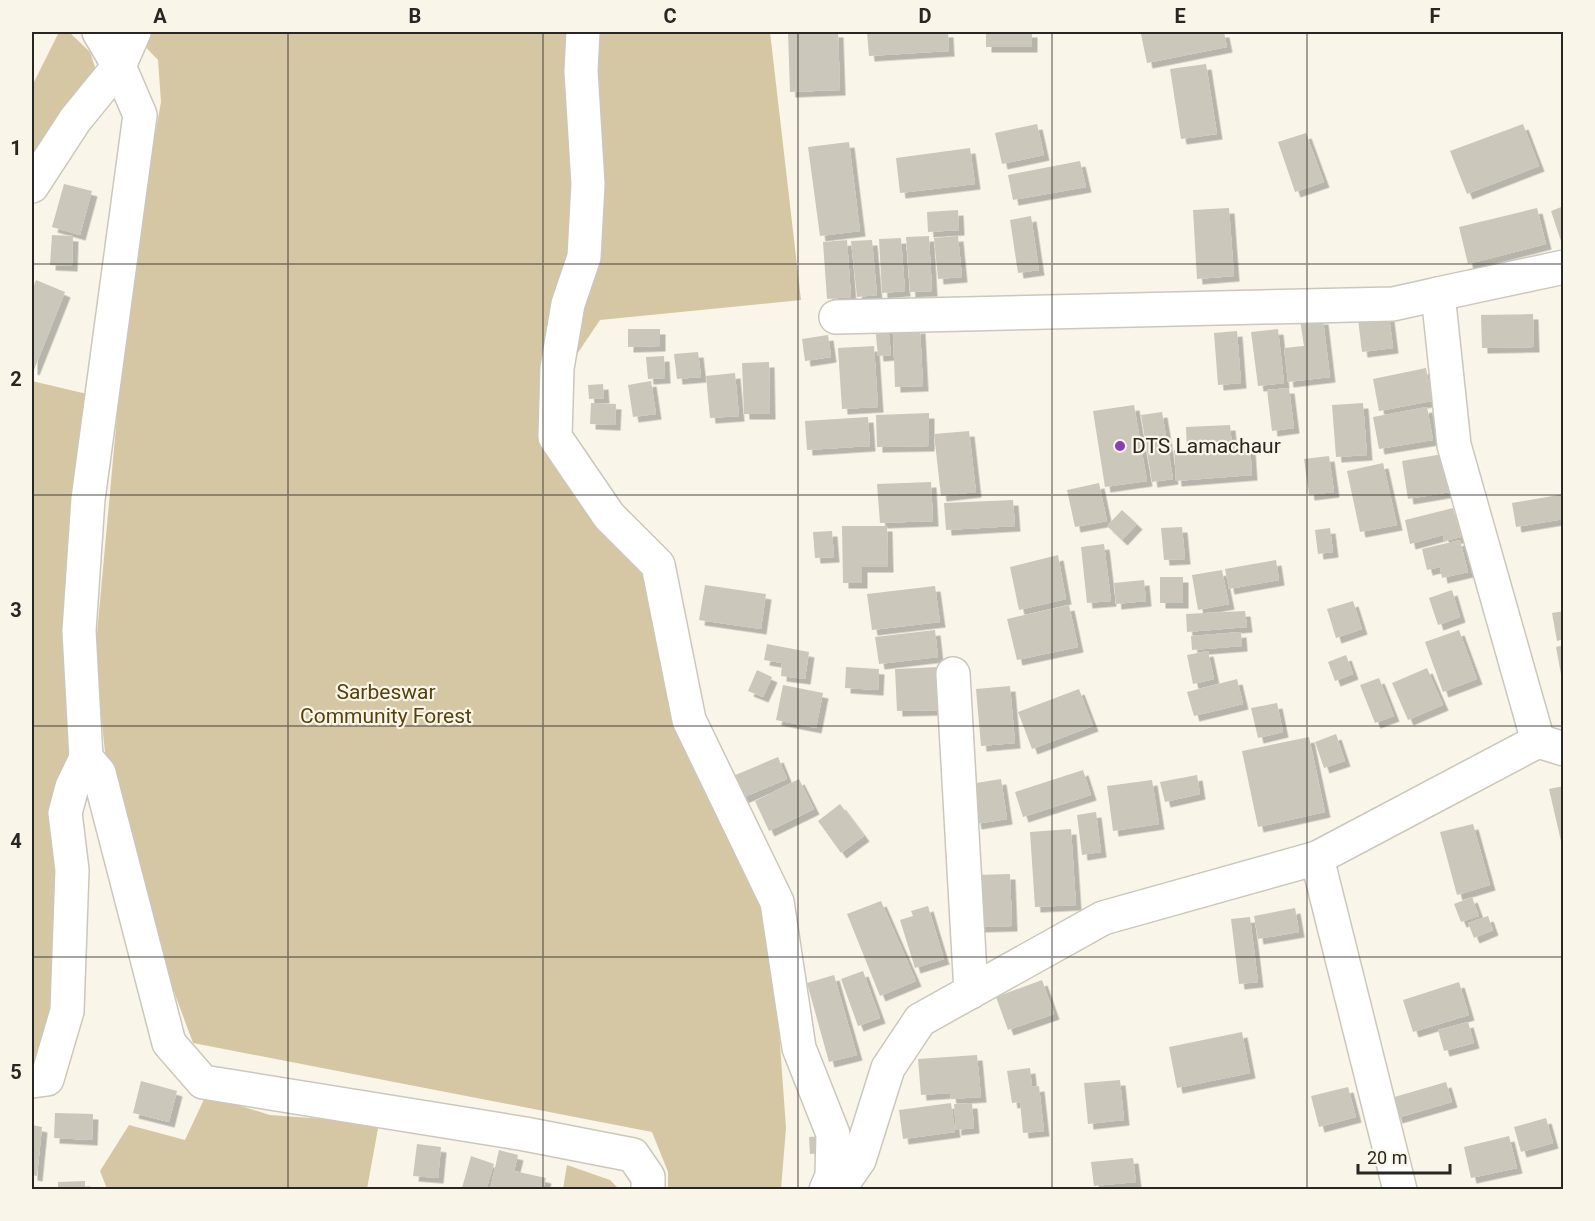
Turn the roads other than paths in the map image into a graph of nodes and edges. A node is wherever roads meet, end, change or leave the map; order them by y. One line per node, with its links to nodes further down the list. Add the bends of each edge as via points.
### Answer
1 (99, 32): 4 (street)
2 (134, 32): 4 (street)
3 (583, 32): 17 (street, via 581,71 588,184 584,257 568,304 557,368 555,437 609,516 658,566 689,720 777,902 800,1048 833,1134 832,1176)
4 (119, 66): 5 (street, via 75,120); 11 (street, via 140,115 88,499 80,631)
5 (32, 186)
6 (1563, 267): 7 (street)
7 (1438, 294): 8 (street, via 1393,304); 10 (street, via 1454,445)
8 (836, 317)
9 (953, 674): 13 (street)
10 (1551, 745): 12 (street)
11 (86, 758): 14 (street, via 65,813 72,870 68,1011 47,1079); 16 (street, via 99,773 169,1043 203,1082 633,1155 648,1177)
12 (1317, 858): 13 (street, via 1103,918); 19 (street)
13 (971, 992): 15 (street, via 920,1020 888,1068)
14 (32, 1081)
15 (856, 1175): 18 (street)
16 (648, 1190)
17 (826, 1190)
18 (838, 1190)
19 (1400, 1190)

